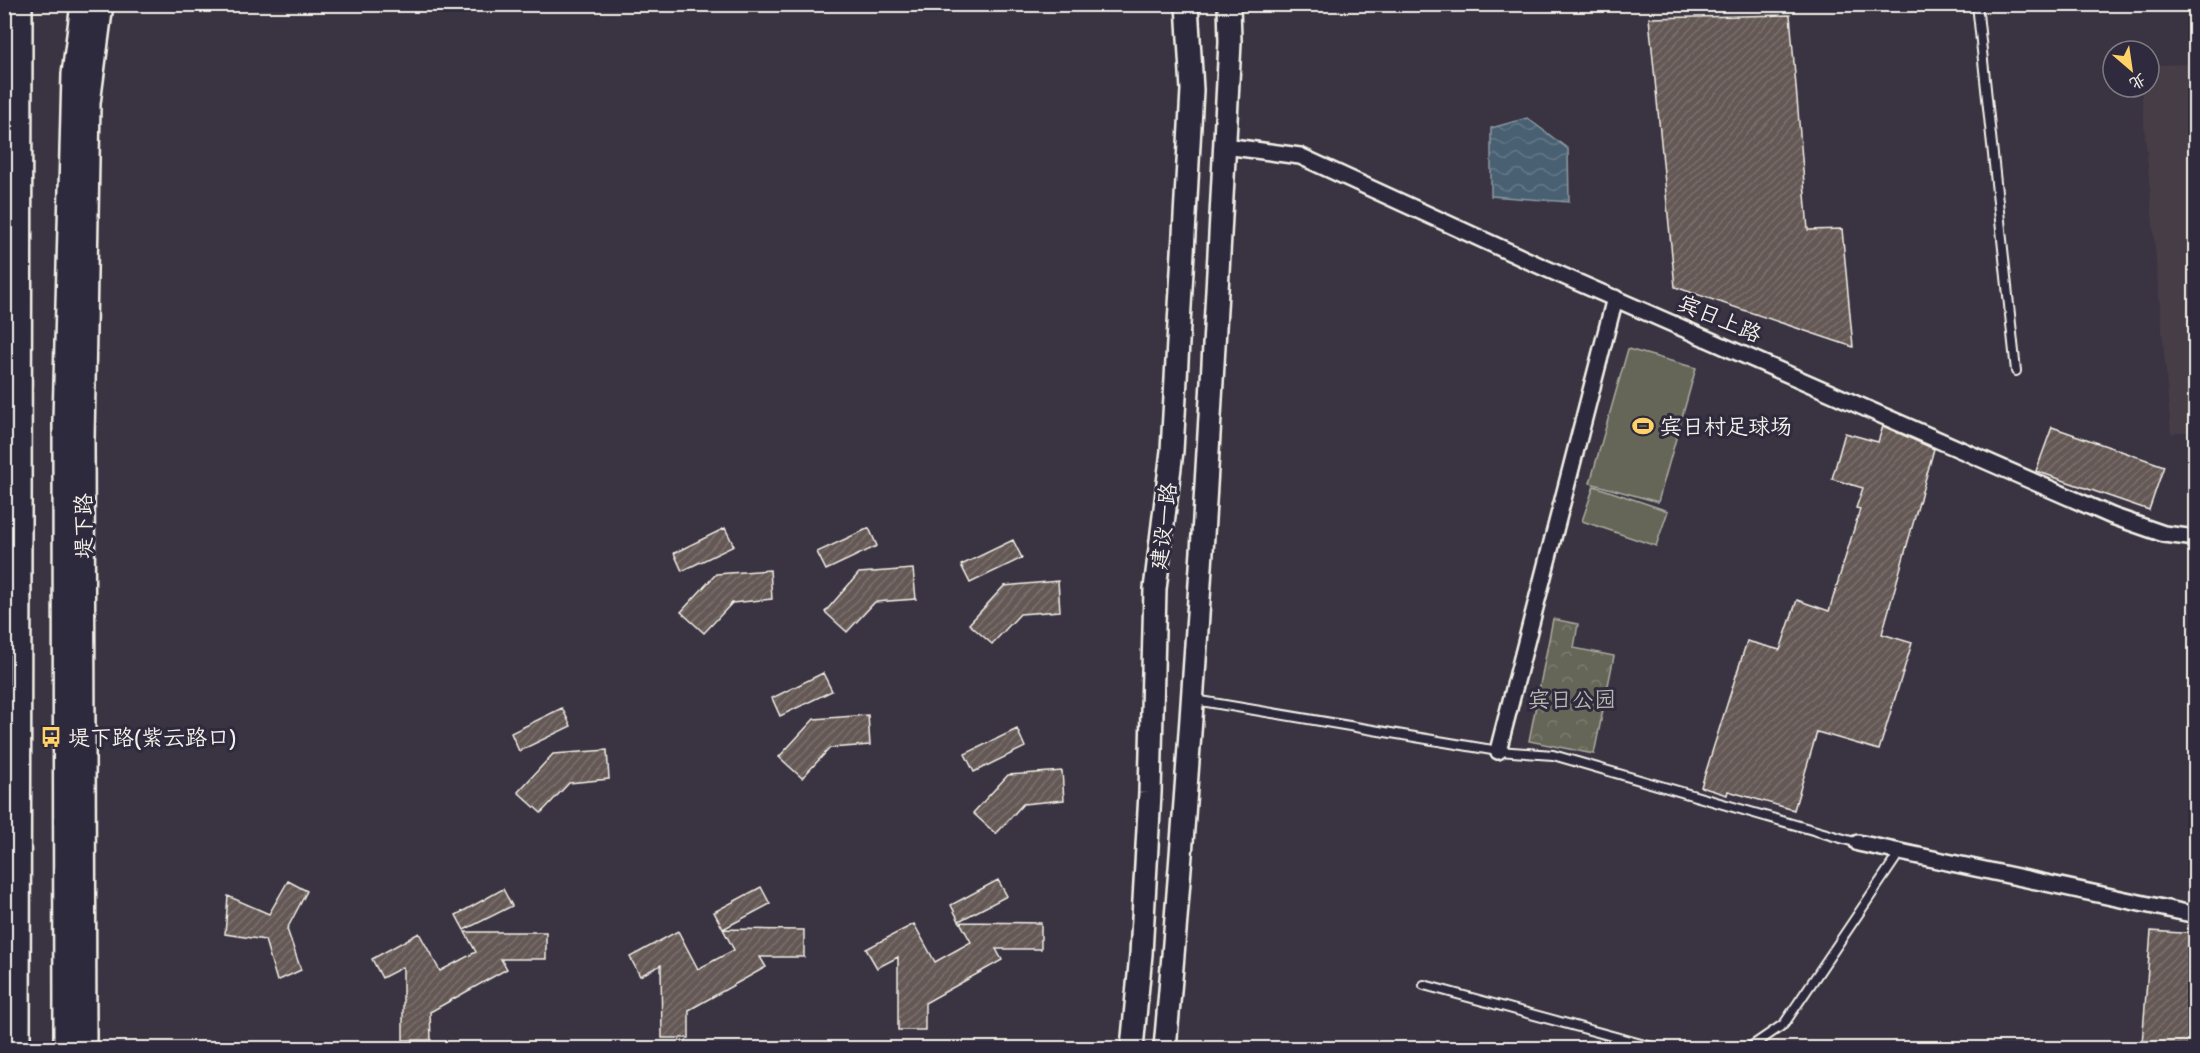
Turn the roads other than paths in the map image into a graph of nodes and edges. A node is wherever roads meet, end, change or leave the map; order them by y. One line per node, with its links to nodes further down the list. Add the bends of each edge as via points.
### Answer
1 (21, 4): 18 (main road)
2 (82, 4): 19 (main road, 堤下路, via 73,74 64,421)
3 (102, 4): 17 (main road, 堤下路, via 89,103 83,428)
4 (1187, 4): 22 (main road, 建设一路, via 1191,102 1172,451 1155,588 1150,793)
5 (1229, 4): 7 (main road, 建设一路)
6 (1977, 4): 9 (lane)
7 (1225, 146): 8 (street, 宾日上路, via 1300,156); 11 (main road, 建设一路)
8 (1615, 298): 10 (street, 宾日上路, via 2112,516 2164,534); 12 (street)
9 (2016, 370)
10 (2196, 538)
11 (1192, 699): 12 (lane); 23 (main road, 建设一路)
12 (1498, 751): 13 (lane, via 1553,755)
13 (1858, 843): 14 (street)
14 (1900, 852): 15 (street); 25 (lane, via 1784,1024)
15 (2196, 915)
16 (1424, 985): 24 (lane)
17 (85, 1023): 20 (main road, 堤下路); 21 (main road)
18 (19, 1048)
19 (65, 1048)
20 (85, 1048)
21 (97, 1048)
22 (1132, 1048)
23 (1164, 1048)
24 (1656, 1048)
25 (1749, 1048)

